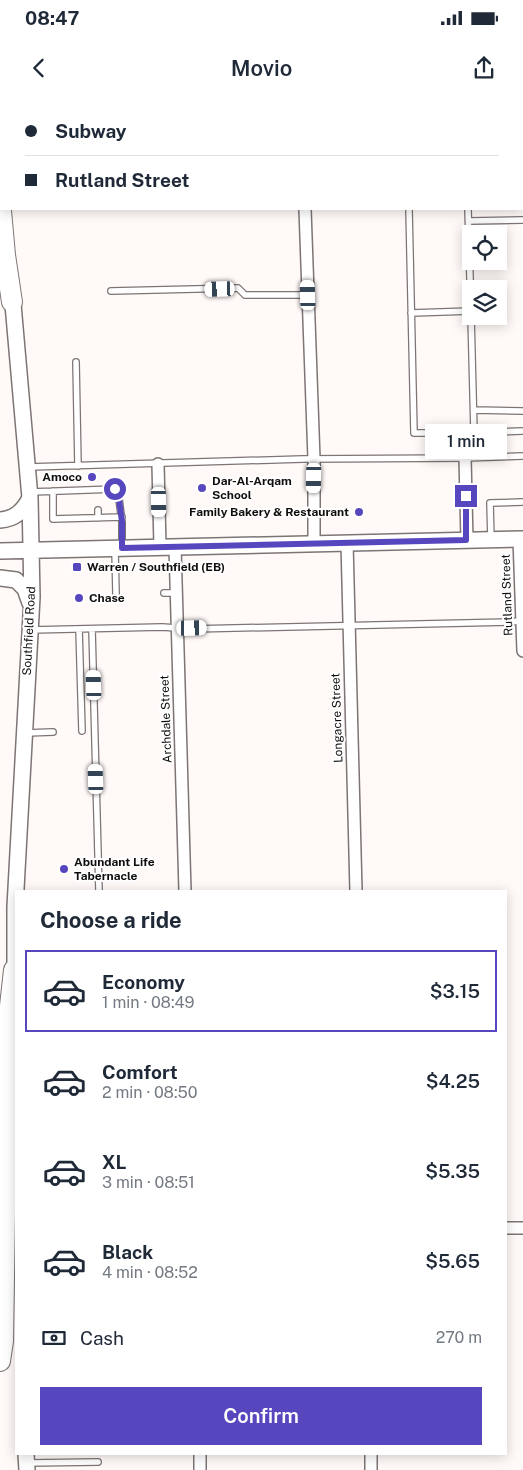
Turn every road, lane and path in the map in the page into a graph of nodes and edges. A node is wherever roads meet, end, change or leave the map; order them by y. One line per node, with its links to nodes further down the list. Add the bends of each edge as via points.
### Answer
1 (1, 210): 11 (highway)
2 (8, 210): 11 (main road, Southfield Road)
3 (305, 210): 10 (street)
4 (409, 210): 12 (lane)
5 (468, 210): 7 (lane)
6 (523, 220): 7 (lane)
7 (469, 221): 8 (lane)
8 (470, 280)
9 (111, 292): 10 (lane, via 238,288 245,295)
10 (308, 295): 23 (street)
11 (12, 302): 26 (main road, Southfield Road)
12 (411, 313): 13 (lane); 20 (lane, via 414,433)
13 (462, 313)
14 (471, 325): 16 (lane)
15 (76, 362): 25 (lane)
16 (474, 410): 17 (lane); 19 (lane)
17 (523, 411)
18 (523, 431): 19 (lane)
19 (474, 432): 20 (lane)
20 (464, 433): 22 (lane)
21 (523, 456): 22 (lane)
22 (465, 458): 23 (lane); 39 (street)
23 (314, 459): 24 (lane); 42 (street)
24 (158, 464): 25 (lane); 43 (street, Archdale Street)
25 (78, 466): 26 (lane)
26 (27, 467): 28 (main road, Southfield Road)
27 (53, 491): 28 (lane); 33 (lane, via 118,491); 34 (lane, via 53,519)
28 (30, 495): 37 (main road, via 23,509 14,517); 45 (main road, Southfield Road)
29 (523, 502): 40 (lane, via 490,503)
30 (84, 510): 35 (lane)
31 (98, 510): 36 (lane)
32 (70, 511): 34 (lane)
33 (122, 517): 36 (lane); 44 (lane)
34 (70, 518): 35 (lane)
35 (84, 518): 36 (lane)
36 (98, 518)
37 (2, 520)
38 (521, 539): 40 (main road); 52 (street, Rutland Street)
39 (466, 540): 40 (main road); 41 (main road)
40 (491, 540)
41 (347, 543): 42 (main road); 53 (street, Longacre Street)
42 (314, 544): 43 (main road)
43 (168, 547): 44 (main road); 49 (street, Archdale Street)
44 (119, 548): 45 (main road); 50 (lane)
45 (31, 550): 46 (main road); 51 (main road, Southfield Road)
46 (5, 551)
47 (3, 578): 51 (main road, via 16,580 25,589)
48 (164, 593): 49 (lane)
49 (177, 593): 55 (street, Archdale Street)
50 (116, 594)
51 (31, 608): 57 (main road, Southfield Road)
52 (523, 620): 53 (lane); 58 (street, Rutland Street)
53 (349, 624): 55 (lane); 65 (street, Longacre Street)
54 (92, 628): 55 (lane); 56 (lane); 63 (lane)
55 (178, 628): 64 (street, Archdale Street)
56 (79, 629): 57 (lane); 59 (lane)
57 (30, 630): 61 (main road, Southfield Road)
58 (523, 650)
59 (82, 731)
60 (53, 732): 61 (lane)
61 (24, 733): 62 (main road, Southfield Road)
62 (16, 890)
63 (99, 890)
64 (185, 890)
65 (356, 890)
66 (15, 906): 67 (main road, Southfield Road)
67 (14, 970): 68 (main road, Southfield Road); 71 (highway, via 8,1024 3,1341)
68 (15, 1012)
69 (507, 1228): 70 (street)
70 (523, 1228)
71 (0, 1361)
72 (200, 1455): 76 (street)
73 (371, 1455): 77 (street)
74 (27, 1462): 75 (lane)
75 (98, 1462)
76 (200, 1470)
77 (371, 1470)

